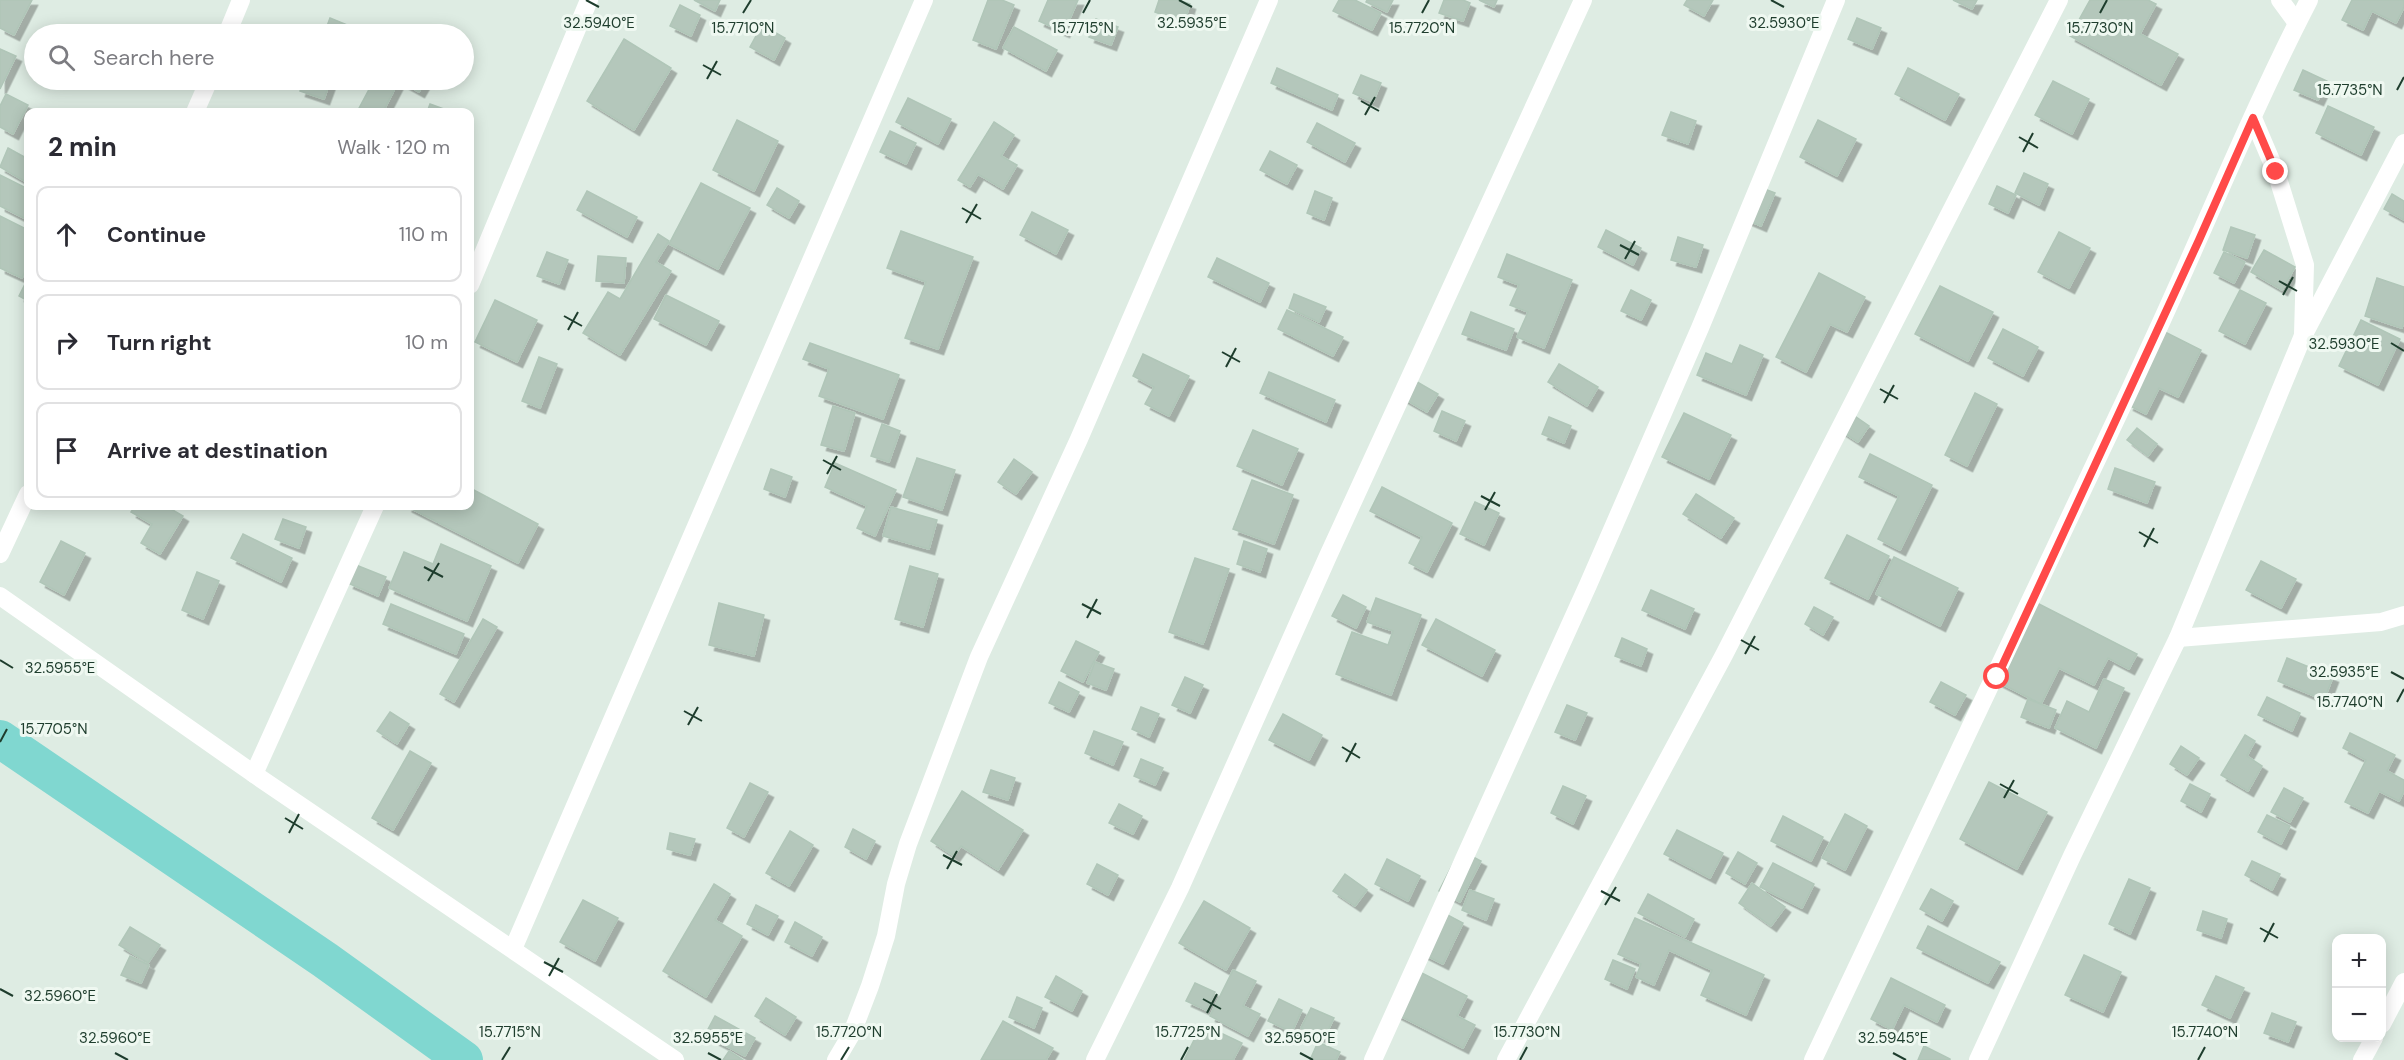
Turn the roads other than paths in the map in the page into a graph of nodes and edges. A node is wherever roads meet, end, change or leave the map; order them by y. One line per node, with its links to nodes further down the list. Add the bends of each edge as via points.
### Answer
1 (241, 0): 11 (street)
2 (589, 0): 16 (street)
3 (924, 0): 25 (street)
4 (1269, 0): 30 (street, via 1079,438 979,657 908,844 870,986 852,1033)
5 (1583, 0): 31 (street, via 1180,888)
6 (1836, 0): 32 (street, via 1700,328)
7 (2059, 0): 33 (street, via 1724,656)
8 (2280, 0): 10 (street)
9 (2309, 0): 10 (street)
10 (2297, 23): 14 (street)
11 (231, 24)
12 (205, 90): 13 (street)
13 (197, 108)
14 (2253, 118): 17 (street, via 2276,172 2305,266); 34 (street, via 1997,677)
15 (2404, 143): 17 (street)
16 (474, 275)
17 (2302, 338): 23 (street)
18 (24, 503): 20 (street)
19 (373, 510): 24 (street)
20 (0, 554)
21 (0, 596): 24 (street)
22 (2404, 615): 23 (street, via 2380,622)
23 (2178, 638): 35 (street)
24 (254, 774): 25 (street)
25 (513, 949): 29 (street)
26 (2404, 982): 27 (street)
27 (2386, 1016)
28 (2372, 1042): 36 (street)
29 (675, 1060)
30 (836, 1060)
31 (1095, 1060)
32 (1373, 1060)
33 (1506, 1060)
34 (1813, 1060)
35 (1978, 1060)
36 (2362, 1060)

